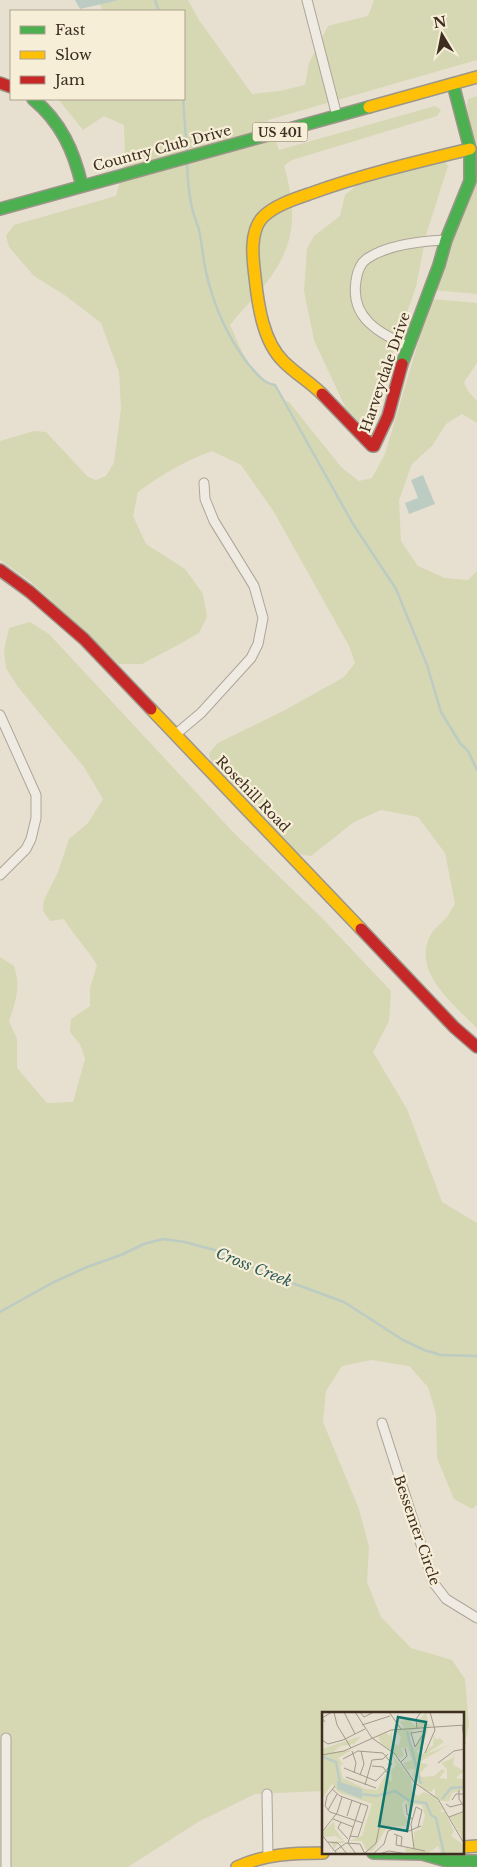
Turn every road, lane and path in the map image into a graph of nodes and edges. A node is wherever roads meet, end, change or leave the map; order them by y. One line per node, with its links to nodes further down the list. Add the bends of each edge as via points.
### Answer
1 (308, 0): 5 (street)
2 (477, 77): 3 (street, Country Club Drive / US 401)
3 (454, 84): 5 (street, Country Club Drive / US 401); 6 (street, Harveydale Drive)
4 (35, 100): 7 (street, via 61,129 74,153)
5 (337, 116): 7 (street, Country Club Drive / US 401)
6 (470, 149): 9 (street, Harveydale Drive, via 470,181); 10 (street, Harveydale Drive, via 300,197 270,210 256,230 253,246 256,277 260,309 269,339 281,360 325,397 372,446 385,424)
7 (82, 186): 8 (street, Country Club Drive / US 401)
8 (0, 209)
9 (446, 240): 10 (street, Harveydale Drive); 10 (street, via 384,251 366,259 358,271 355,284 357,308 379,333)
10 (408, 347)
11 (204, 483): 14 (street, via 205,499 214,521 254,586 263,618 252,658 201,713)
12 (0, 570): 14 (street, Rosehill Road, via 84,639)
13 (0, 715): 15 (street, via 36,794 36,818 26,849)
14 (176, 734): 16 (street, Rosehill Road, via 454,1027)
15 (0, 875)
16 (477, 1047)
17 (382, 1423): 18 (street, Bessemer Circle, via 433,1582 446,1600)
18 (477, 1618)
19 (6, 1738): 27 (street)
20 (267, 1794): 25 (street)
21 (477, 1846): 22 (street)
22 (464, 1847)
23 (322, 1853): 25 (street)
24 (425, 1854): 26 (street, via 446,1861)
25 (268, 1856): 28 (street)
26 (477, 1861)
27 (6, 1867)
28 (237, 1867)

